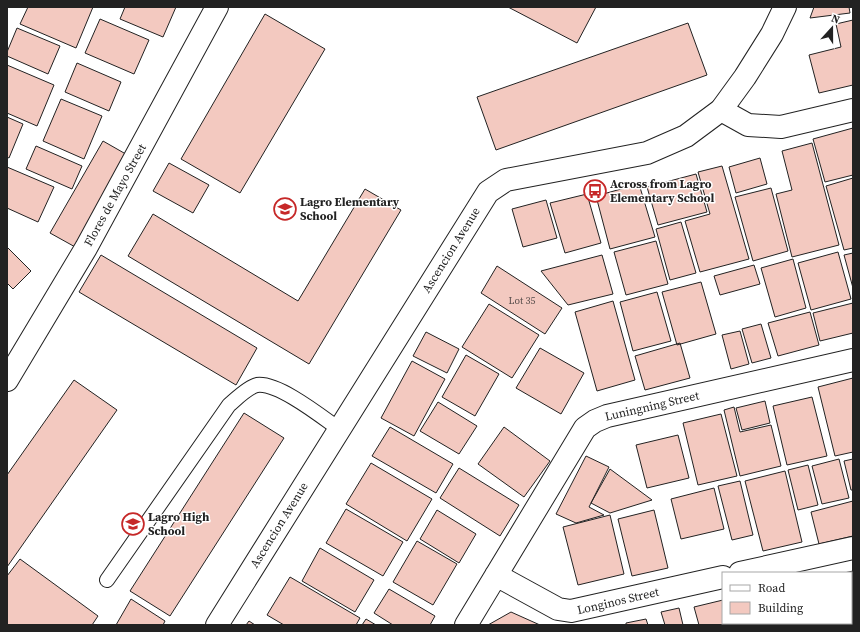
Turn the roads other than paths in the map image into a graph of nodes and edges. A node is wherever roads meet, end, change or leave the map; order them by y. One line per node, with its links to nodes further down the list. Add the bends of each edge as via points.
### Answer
1 (217, 7): 6 (street, Flores de Mayo Street, via 86,248)
2 (784, 7): 3 (street, Ascencion Avenue, via 772,34)
3 (722, 110): 4 (street, via 748,125 781,127); 7 (street, Ascencion Avenue, via 686,136 647,153 506,180 488,192)
4 (853, 110)
5 (853, 360): 10 (street, Luningning Street, via 615,414 595,421 585,428)
6 (7, 380)
7 (339, 429): 12 (lane, via 304,404 274,387 257,385 241,394 229,405); 13 (street, Ascencion Avenue)
8 (853, 548): 9 (street)
9 (745, 572)
10 (496, 575): 11 (street, Longinos Street, via 558,609 571,611); 14 (street, Luningning Street)
11 (722, 577)
12 (107, 580)
13 (217, 625)
14 (466, 625)

